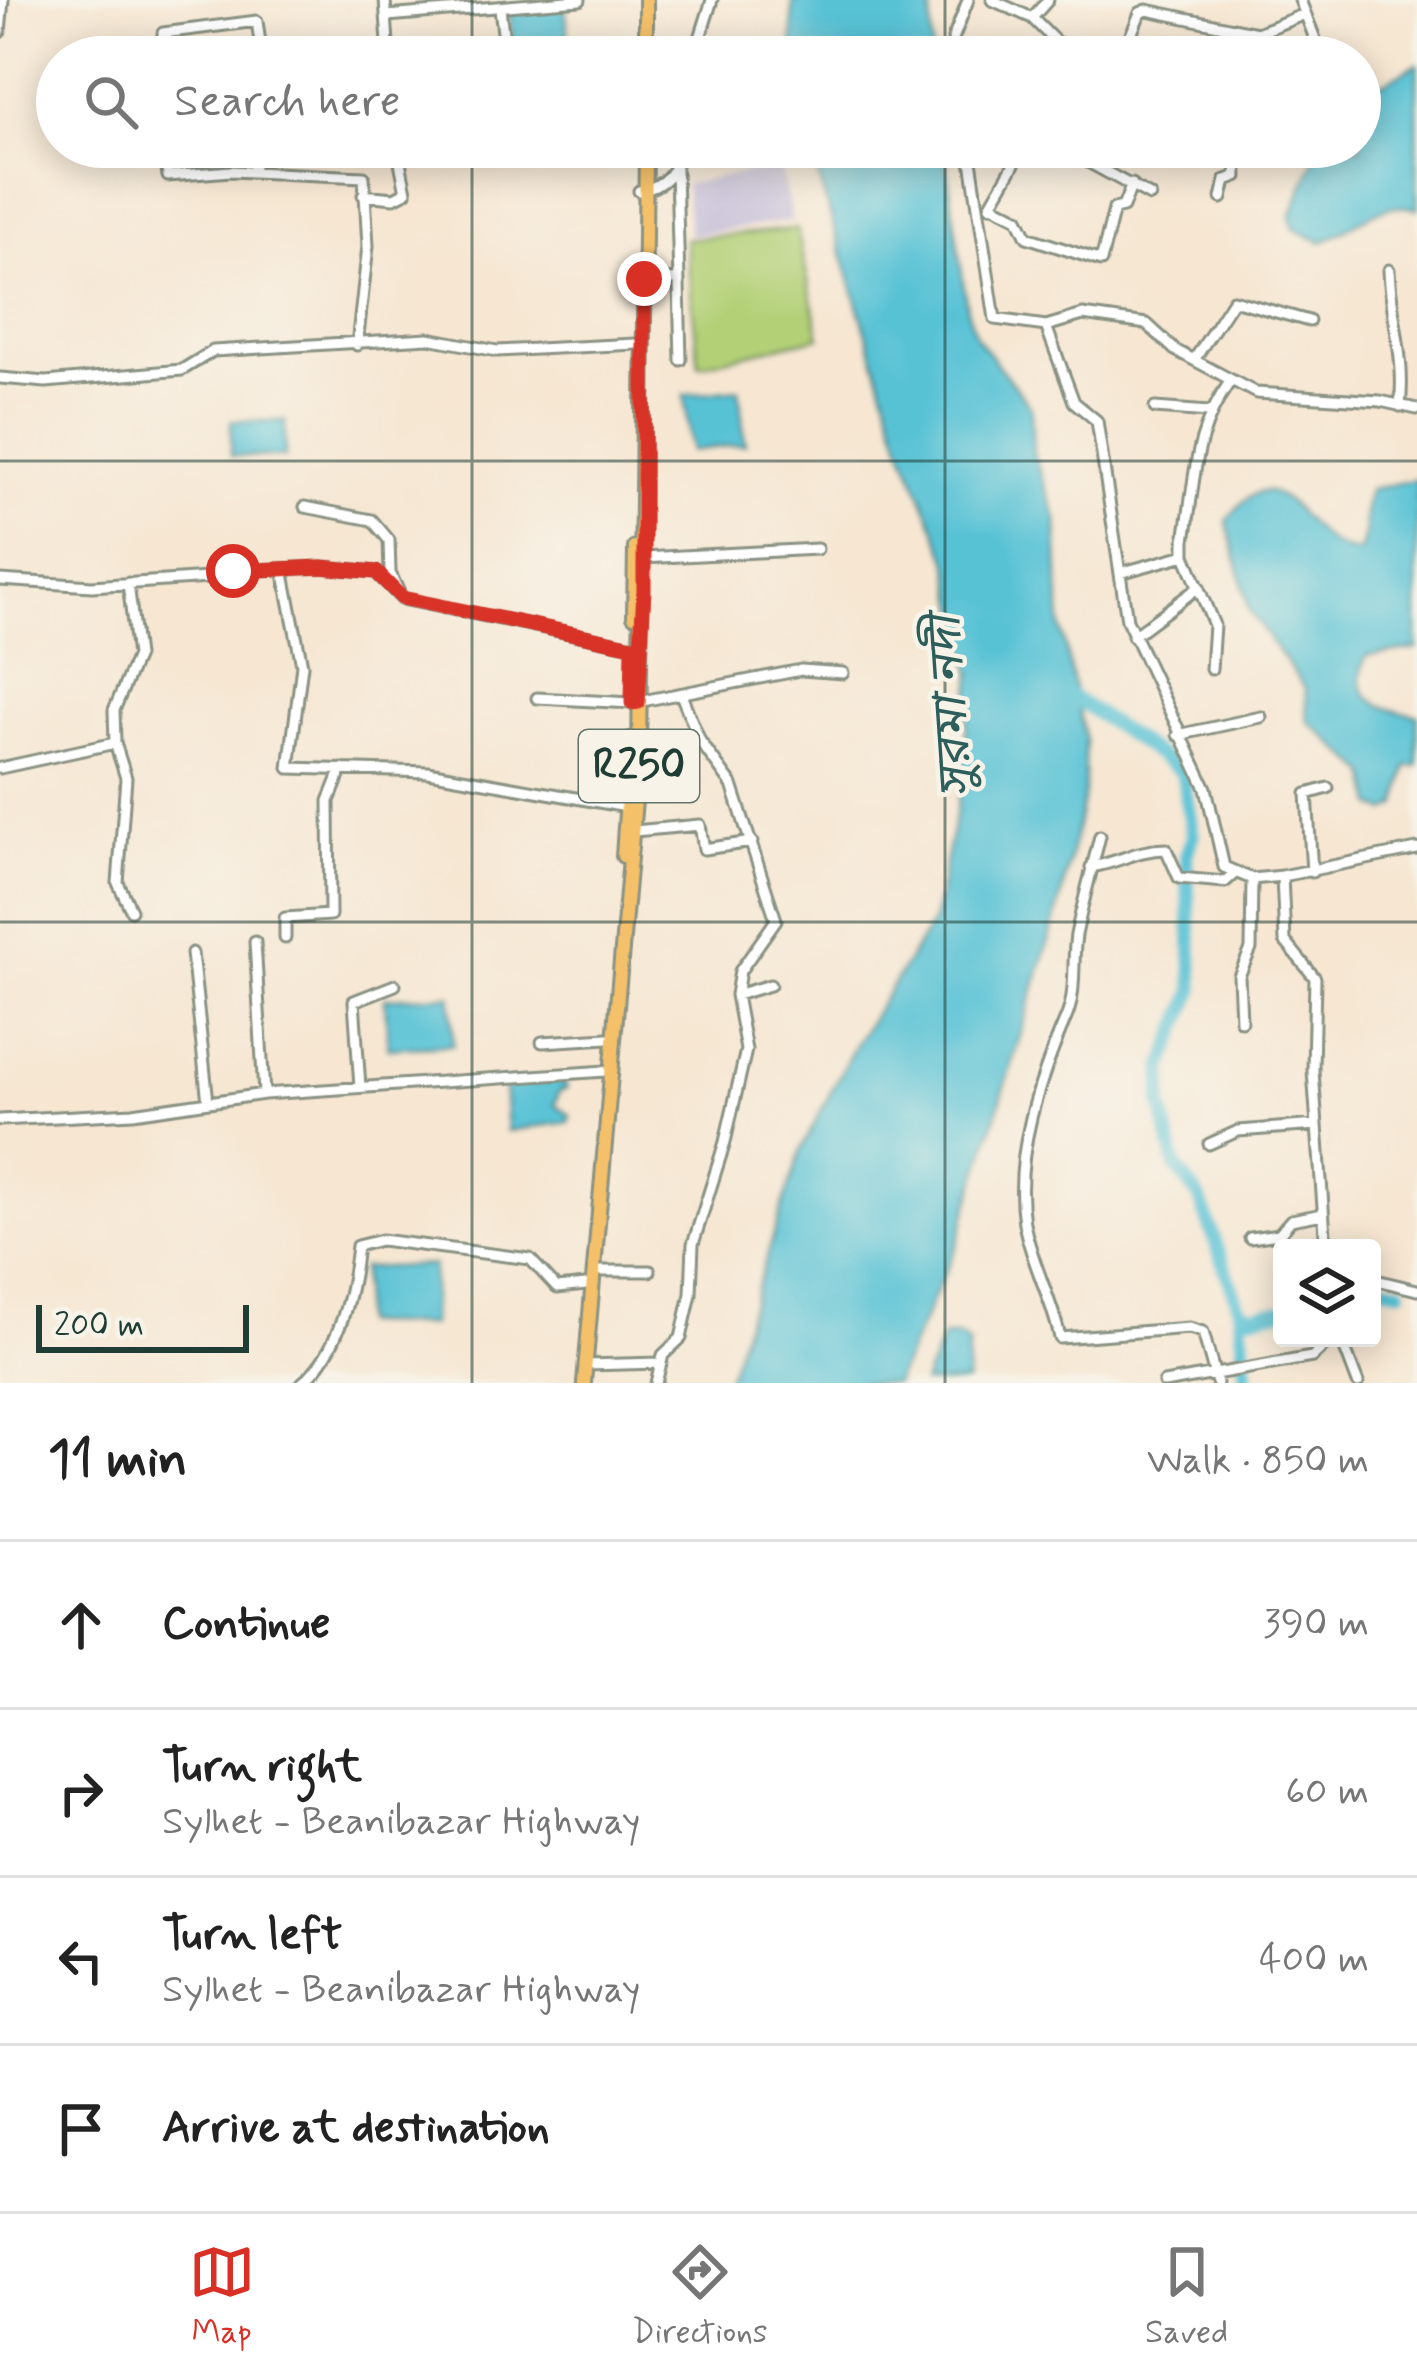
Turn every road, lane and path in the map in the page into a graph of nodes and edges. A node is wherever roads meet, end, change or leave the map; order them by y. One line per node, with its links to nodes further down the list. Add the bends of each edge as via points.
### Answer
1 (3, 0): 16 (street)
2 (386, 0): 14 (street)
3 (580, 0): 10 (street)
4 (642, 0): 21 (main road)
5 (712, 0): 22 (street)
6 (968, 0): 23 (street)
7 (992, 0): 15 (street)
8 (1048, 0): 15 (street)
9 (1300, 0): 13 (street)
10 (546, 2): 12 (street)
11 (462, 5): 12 (street); 14 (street)
12 (500, 8): 20 (street)
13 (1305, 14): 25 (street, via 1257,33 1147,10); 26 (street)
14 (387, 16): 19 (street)
15 (1032, 18): 24 (street)
16 (0, 32)
17 (163, 36): 18 (street, via 257,21)
18 (259, 36)
19 (388, 36)
20 (503, 36)
21 (642, 36)
22 (701, 36)
23 (954, 36)
24 (1050, 36)
25 (1130, 36)
26 (1314, 36)
27 (167, 168): 36 (street, via 168,176)
28 (254, 168): 36 (street)
29 (401, 168): 39 (street, via 406,193)
30 (643, 168): 38 (main road, R250)
31 (973, 168): 43 (street)
32 (1012, 168): 42 (street)
33 (1101, 168): 37 (street)
34 (1236, 168): 41 (street)
35 (676, 169): 38 (street); 46 (street)
36 (254, 171): 39 (street, via 347,172 364,178)
37 (1132, 184): 40 (street); 42 (street, via 1123,207 1114,209 1101,260 1027,237 1018,218)
38 (642, 190): 45 (main road, R250); 49 (main road, R250)
39 (363, 196): 50 (street, via 368,246)
40 (1150, 196)
41 (1222, 199)
42 (992, 205): 43 (street)
43 (981, 212): 48 (street, via 995,319)
44 (1389, 270): 55 (street, via 1405,371)
45 (644, 279): 46 (street); 62 (main road, R250)
46 (679, 280): 51 (street)
47 (1309, 321): 52 (street, via 1234,300)
48 (1046, 326): 52 (street, via 1084,315 1147,324); 64 (street, via 1074,401 1097,421)
49 (636, 344): 50 (street, via 497,351 428,338); 70 (main road, R250)
50 (357, 345): 53 (street, via 213,351 182,370 46,382)
51 (682, 360)
52 (1194, 360): 54 (street)
53 (0, 378)
54 (1232, 380): 55 (street, via 1256,393); 58 (street)
55 (1400, 406): 57 (street)
56 (1155, 407): 58 (street)
57 (1417, 409)
58 (1209, 412): 61 (street, via 1195,452)
59 (305, 508): 68 (street, via 372,520 389,539 390,573)
60 (817, 549): 62 (street)
61 (1185, 555): 64 (street); 67 (street)
62 (643, 558): 75 (main road, R250)
63 (283, 569): 66 (street); 68 (street, via 376,572); 80 (street, via 302,664 287,765)
64 (1120, 573): 69 (street)
65 (0, 580): 66 (street)
66 (128, 583): 78 (street, via 137,656 114,710)
67 (1198, 587): 69 (street); 71 (street, via 1216,637)
68 (402, 598): 70 (street)
69 (1133, 636): 77 (street)
70 (633, 646): 75 (main road, R250)
71 (1211, 669)
72 (843, 674): 73 (street, via 802,670)
73 (682, 697): 75 (street); 85 (street, via 700,741 732,785)
74 (538, 698): 75 (street)
75 (635, 703): 82 (main road, R250); 83 (main road, R250)
76 (1261, 717): 77 (street)
77 (1178, 735): 89 (street, via 1206,788 1217,849)
78 (115, 743): 79 (street); 92 (street, via 126,778 118,883)
79 (0, 768)
80 (342, 769): 82 (street, via 428,772); 93 (street, via 329,801 330,915 286,918)
81 (1328, 788): 88 (street, via 1306,794)
82 (627, 807): 83 (main road, R250)
83 (630, 827): 85 (street, via 700,825 704,849); 100 (main road, R250); 113 (main road, R250)
84 (1100, 836): 87 (street)
85 (752, 842): 98 (street, via 776,920 740,971)
86 (1417, 849): 88 (street)
87 (1091, 866): 89 (street, via 1166,849 1170,866 1187,878 1225,882); 121 (street, via 1067,1017 1052,1037 1022,1150 1024,1221 1060,1338 1189,1328 1203,1332)
88 (1312, 872): 90 (street)
89 (1234, 874): 91 (street)
90 (1282, 876): 91 (street); 107 (street, via 1285,941 1315,978)
91 (1252, 879): 99 (street)
92 (131, 910)
93 (285, 938)
94 (255, 942): 104 (street)
95 (192, 953): 105 (street)
96 (395, 985): 103 (street, via 354,1000)
97 (770, 985): 98 (street)
98 (736, 994): 119 (street, via 746,1050 693,1244 681,1338)
99 (1241, 1021)
100 (608, 1038): 101 (street); 102 (main road, R250)
101 (542, 1042)
102 (606, 1071): 103 (street); 115 (main road, R250)
103 (360, 1087): 104 (street)
104 (264, 1094): 105 (street)
105 (208, 1102): 106 (street)
106 (0, 1120)
107 (1317, 1125): 108 (street, via 1238,1131); 109 (street)
108 (1209, 1144)
109 (1323, 1214): 110 (street); 111 (street)
110 (1250, 1238)
111 (1325, 1239)
112 (650, 1270): 113 (street)
113 (593, 1271): 120 (main road, R250)
114 (1381, 1282): 116 (street)
115 (586, 1286): 122 (street, via 557,1288 530,1259 381,1240 357,1246 345,1315); 123 (main road, R250)
116 (1417, 1290)
117 (1325, 1347): 121 (street, via 1312,1357)
118 (1341, 1347): 126 (street)
119 (661, 1363): 120 (street); 124 (street)
120 (585, 1365): 123 (main road, R250)
121 (1219, 1376): 125 (street)
122 (302, 1383)
123 (579, 1383)
124 (656, 1383)
125 (1164, 1383)
126 (1358, 1383)

